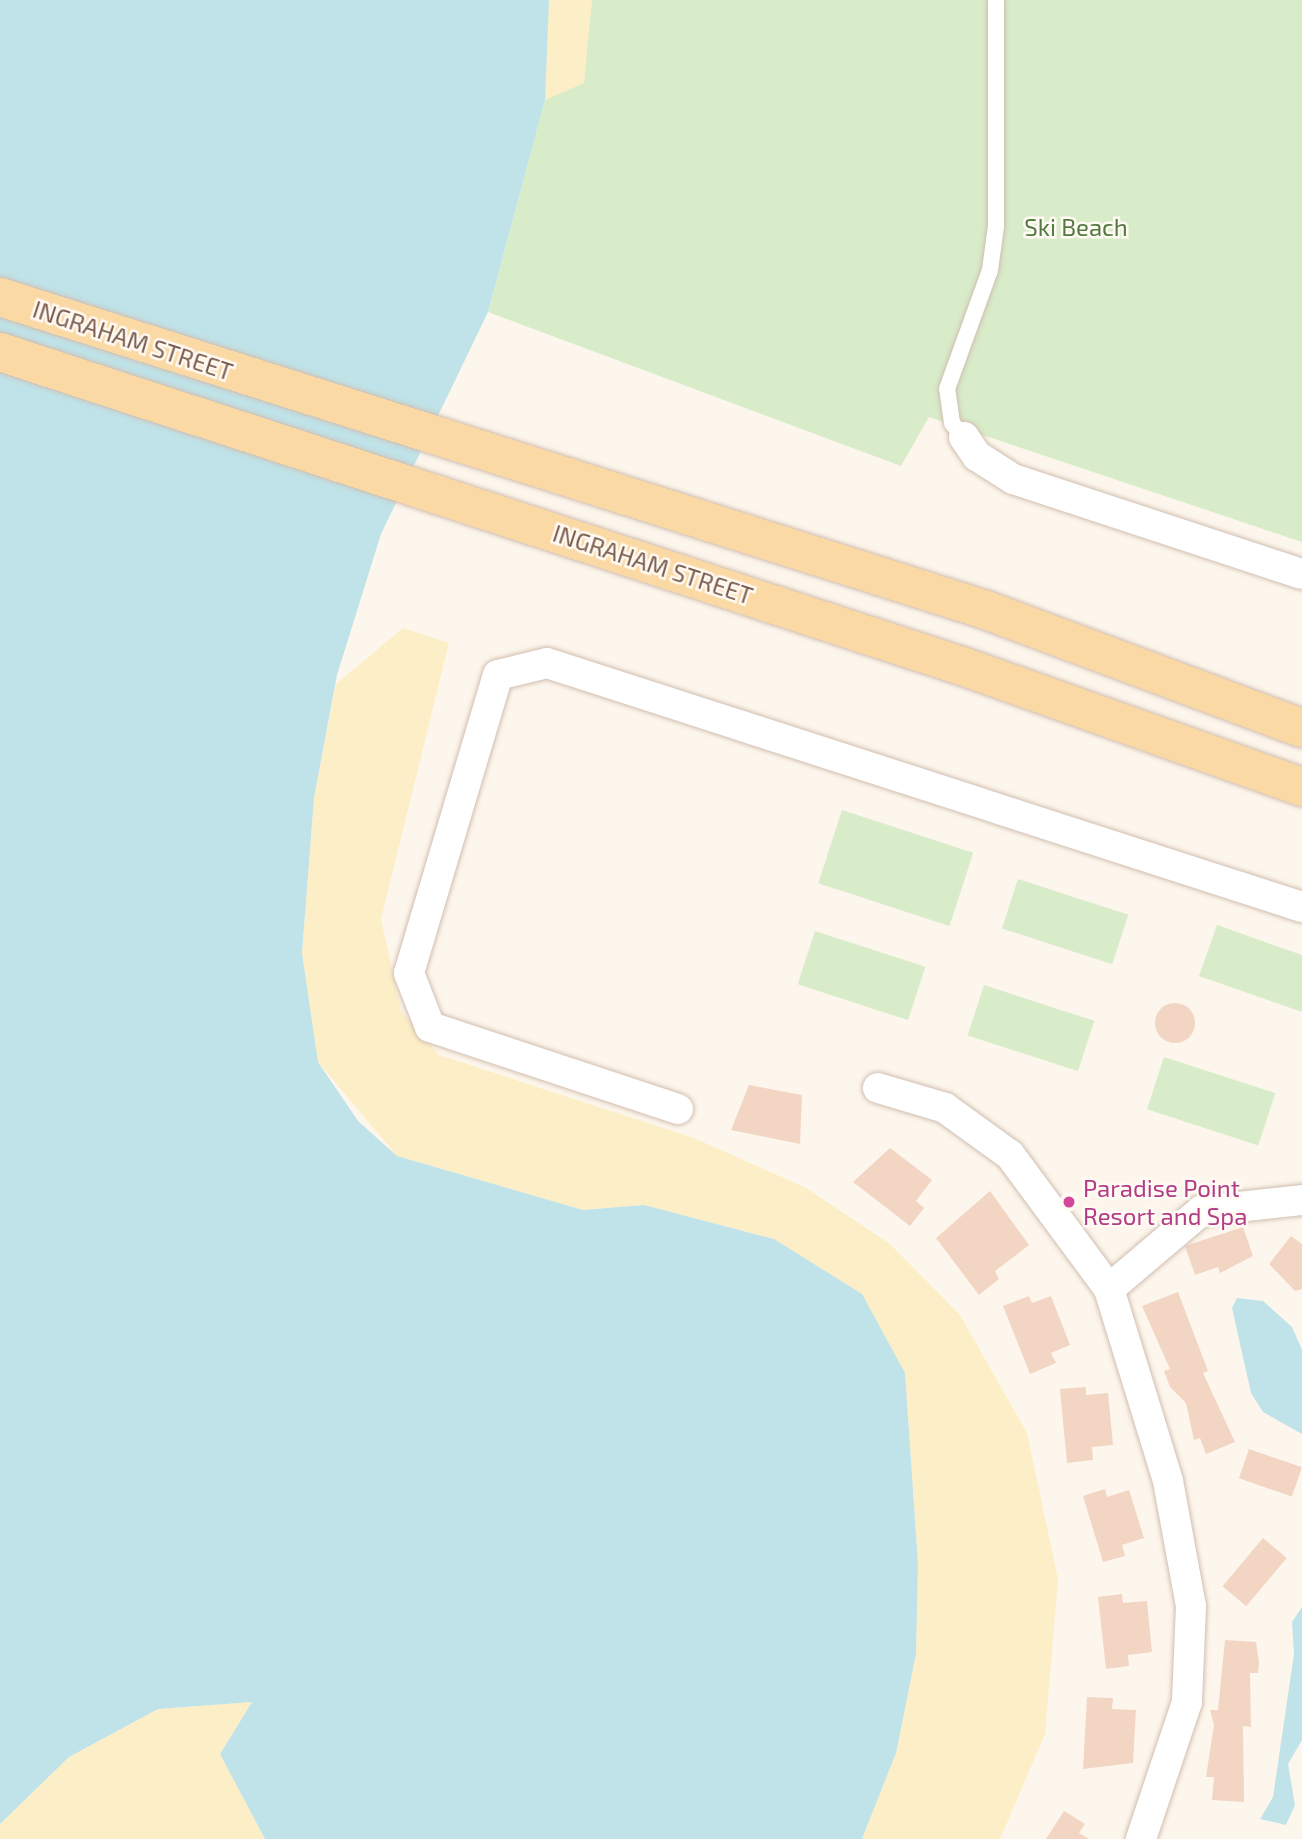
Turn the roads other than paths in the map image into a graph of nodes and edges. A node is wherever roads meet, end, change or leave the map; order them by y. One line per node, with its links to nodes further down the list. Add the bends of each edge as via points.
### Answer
1 (996, 0): 4 (lane, via 996,226 990,270 947,389 952,423)
2 (0, 297): 6 (main road, INGRAHAM STREET, via 986,610)
3 (0, 352): 7 (main road, INGRAHAM STREET, via 587,542)
4 (964, 437): 5 (street, via 977,456 1013,479)
5 (1302, 574)
6 (1302, 728)
7 (1302, 787)
8 (1302, 907): 10 (street, via 547,663 498,675 409,973 430,1027)
9 (878, 1087): 12 (street, via 945,1108 1010,1155)
10 (678, 1109)
11 (1302, 1200): 12 (street, via 1200,1211)
12 (1108, 1289): 13 (street, via 1168,1481 1191,1606 1186,1702)
13 (1141, 1839)

